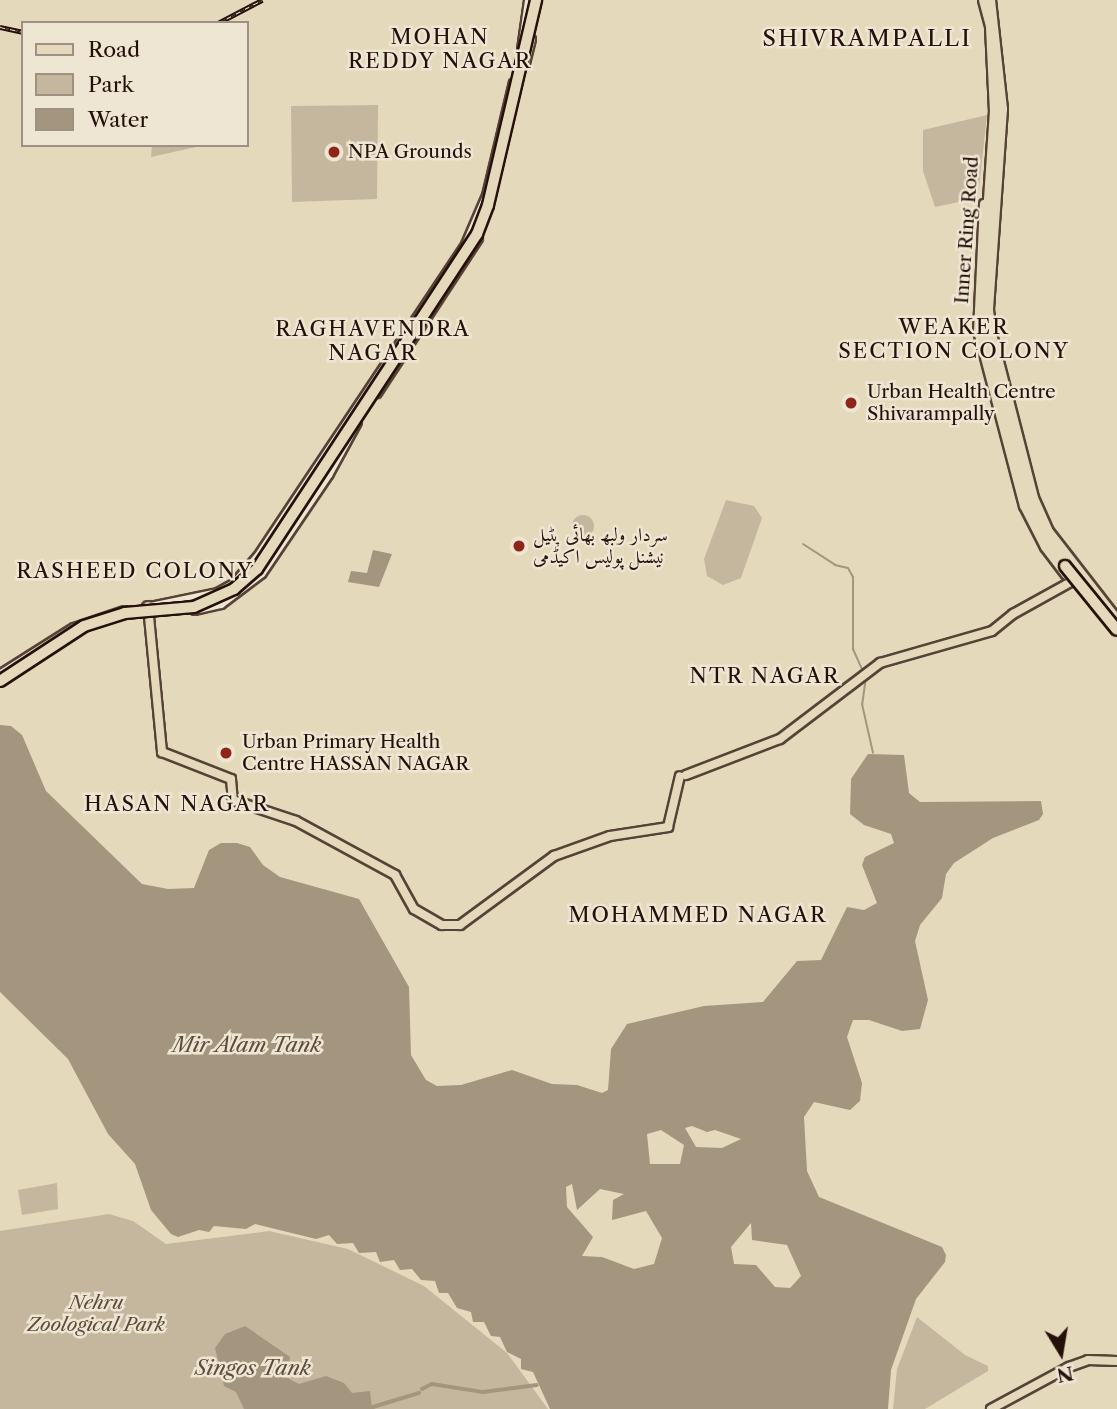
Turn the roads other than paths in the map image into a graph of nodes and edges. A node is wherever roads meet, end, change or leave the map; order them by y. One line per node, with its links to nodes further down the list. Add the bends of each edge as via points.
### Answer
1 (533, 0): 3 (street); 4 (street); 13 (highway, bridge, via 473,232 252,568 207,598 108,614 86,622)
2 (988, 0): 7 (main road, Inner Ring Road, via 1003,109 990,321 1034,498 1048,530); 8 (main road, Inner Ring Road, via 991,121 976,322 1024,506 1045,547); 10 (highway, bridge, via 995,26 999,111 987,326 1037,515 1054,545); 11 (highway, bridge, via 995,111 983,327 1033,516 1051,547)
3 (523, 25): 4 (street); 5 (street, via 477,216 464,244)
4 (534, 27): 6 (street, via 486,220 469,260)
5 (404, 333): 6 (street); 9 (street, via 244,572 229,586 201,598)
6 (414, 341): 9 (street, via 324,483 250,587 202,610)
7 (1082, 576): 8 (main road); 10 (main road, Inner Ring Road)
8 (1072, 582): 9 (main road, via 1013,614 992,631 880,663 765,747 683,774 668,827 610,836 548,859 478,914 449,927 419,914 395,875 296,821 232,798 233,782 225,775 162,752); 12 (main road, Inner Ring Road)
9 (148, 609): 13 (street, via 90,626); 13 (street, via 87,619)
10 (1117, 621)
11 (1117, 630)
12 (1117, 636)
13 (1, 677)
14 (1117, 1361): 15 (main road, via 1088,1360 1069,1367)
15 (991, 1409)

